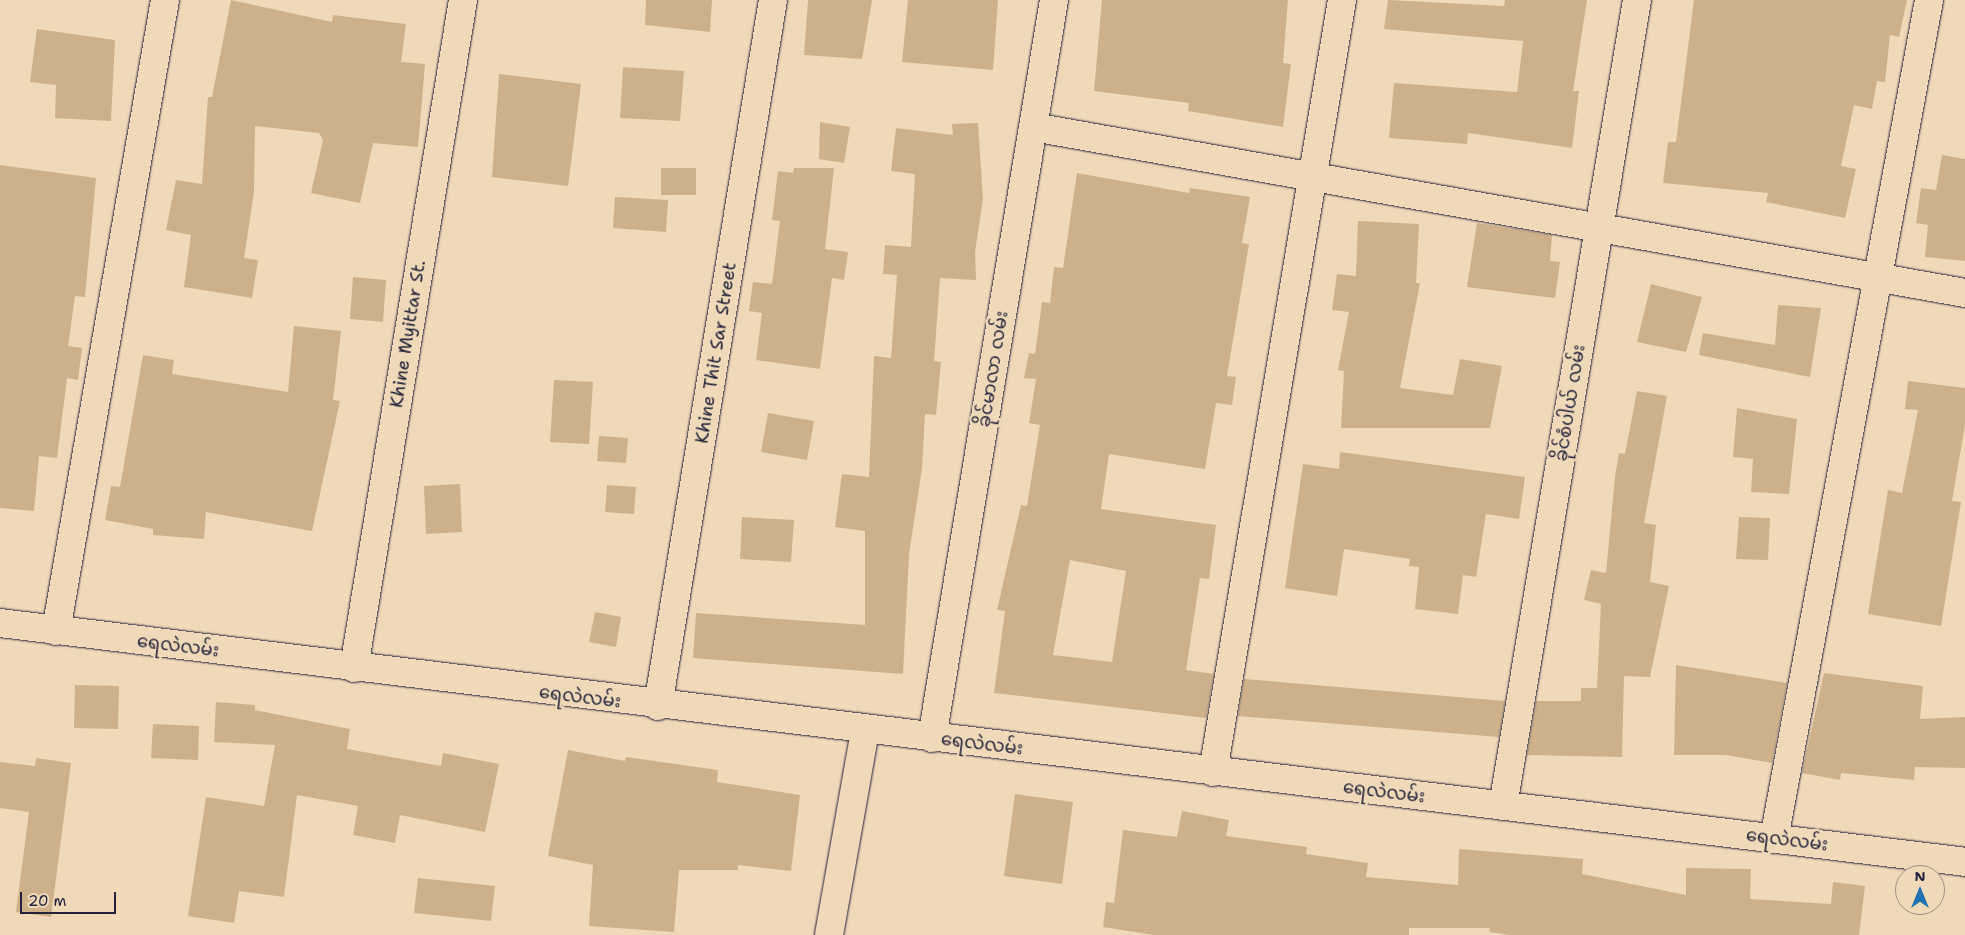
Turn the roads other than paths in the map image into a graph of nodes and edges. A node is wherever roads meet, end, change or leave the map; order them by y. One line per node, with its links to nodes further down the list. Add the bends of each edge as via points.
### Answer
1 (165, 0): 14 (street)
2 (463, 0): 15 (street, Khine Myittar St.)
3 (774, 0): 16 (street, Khine Thit Sar Street)
4 (1054, 0): 8 (street, ခိုင်မာလာ လမ်း)
5 (1342, 0): 9 (street)
6 (1637, 0): 10 (street, ခိုင်စံပါယ် လမ်း)
7 (1929, 0): 11 (street)
8 (1033, 127): 9 (street); 18 (street, ခိုင်မာလာ လမ်း)
9 (1312, 176): 10 (street); 19 (street)
10 (1599, 229): 11 (street); 20 (street, ခိုင်စံပါယ် လမ်း)
11 (1878, 277): 12 (street); 21 (street)
12 (1965, 293)
13 (0, 624): 14 (street, ရေလဲလမ်း)
14 (56, 631): 15 (street, ရေလဲလမ်း)
15 (354, 668): 16 (street, ရေလဲလမ်း)
16 (658, 706): 17 (street, ရေလဲလမ်း)
17 (865, 731): 18 (street, ရေလဲလမ်း); 23 (street)
18 (932, 738): 19 (street, ရေလဲလမ်း)
19 (1213, 772): 20 (street, ရေလဲလမ်း)
20 (1503, 806): 21 (street, ရေလဲလမ်း)
21 (1774, 839): 22 (street, ရေလဲလမ်း)
22 (1965, 862)
23 (829, 935)

